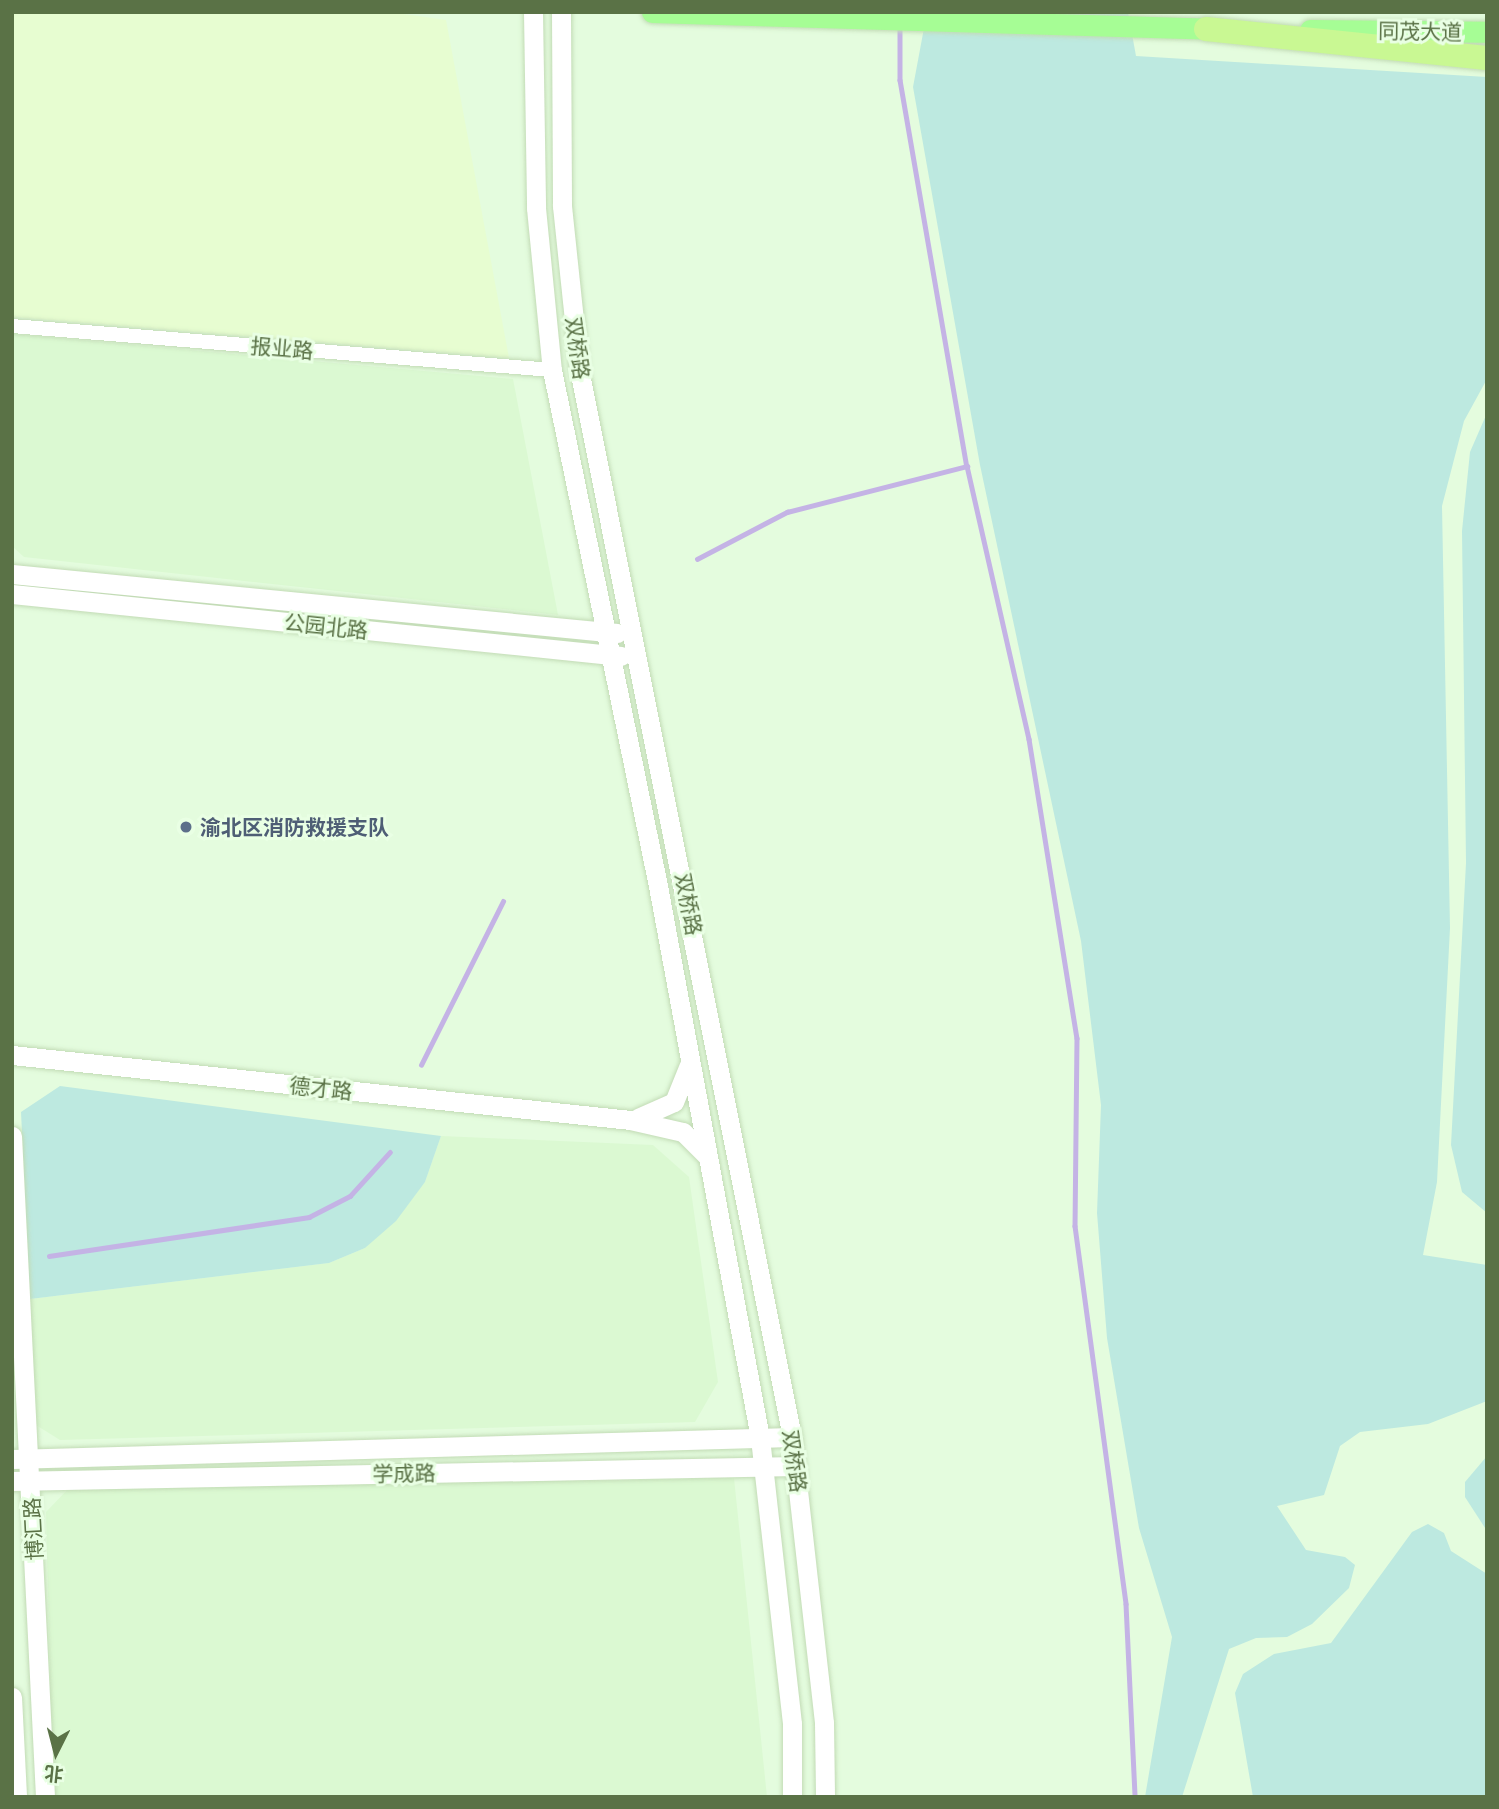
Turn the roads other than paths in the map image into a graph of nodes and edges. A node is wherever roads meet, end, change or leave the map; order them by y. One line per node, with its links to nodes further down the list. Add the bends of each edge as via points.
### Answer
1 (533, 12): 8 (main road, 双桥路, via 536,208)
2 (561, 12): 12 (main road, 双桥路, via 562,206 579,369)
3 (652, 12): 4 (main road, 同茂大道)
4 (1206, 29): 5 (main road, 同茂大道); 6 (highway)
5 (1487, 32)
6 (1487, 58)
7 (12, 326): 8 (street, 报业路)
8 (552, 370): 11 (main road, 双桥路)
9 (12, 575): 11 (main road, 公园北路)
10 (12, 594): 13 (main road, 公园北路)
11 (606, 632): 12 (main road, 公园北路); 13 (main road, 双桥路)
12 (634, 634): 14 (main road, 双桥路)
13 (610, 655): 14 (main road, 公园北路); 16 (main road, 双桥路)
14 (639, 658): 20 (main road, 双桥路)
15 (12, 1055): 17 (main road, 德才路)
16 (689, 1059): 17 (main road, 德才路, via 674,1102); 19 (main road, 双桥路)
17 (630, 1120): 19 (main road, 德才路, via 683,1132)
18 (12, 1136): 22 (main road, 博汇路)
19 (707, 1157): 21 (main road, 双桥路)
20 (792, 1437): 21 (main road, 学成路); 24 (main road, 双桥路)
21 (761, 1438): 22 (main road, 学成路); 23 (main road, 双桥路)
22 (21, 1459): 25 (main road, 博汇路)
23 (764, 1466): 24 (main road, 学成路); 25 (main road, 学成路); 29 (main road, 双桥路, via 792,1724)
24 (796, 1466): 30 (main road, 双桥路, via 824,1723)
25 (22, 1481): 28 (main road, 博汇路)
26 (12, 1697): 27 (main road)
27 (17, 1797)
28 (45, 1797)
29 (792, 1797)
30 (825, 1797)

